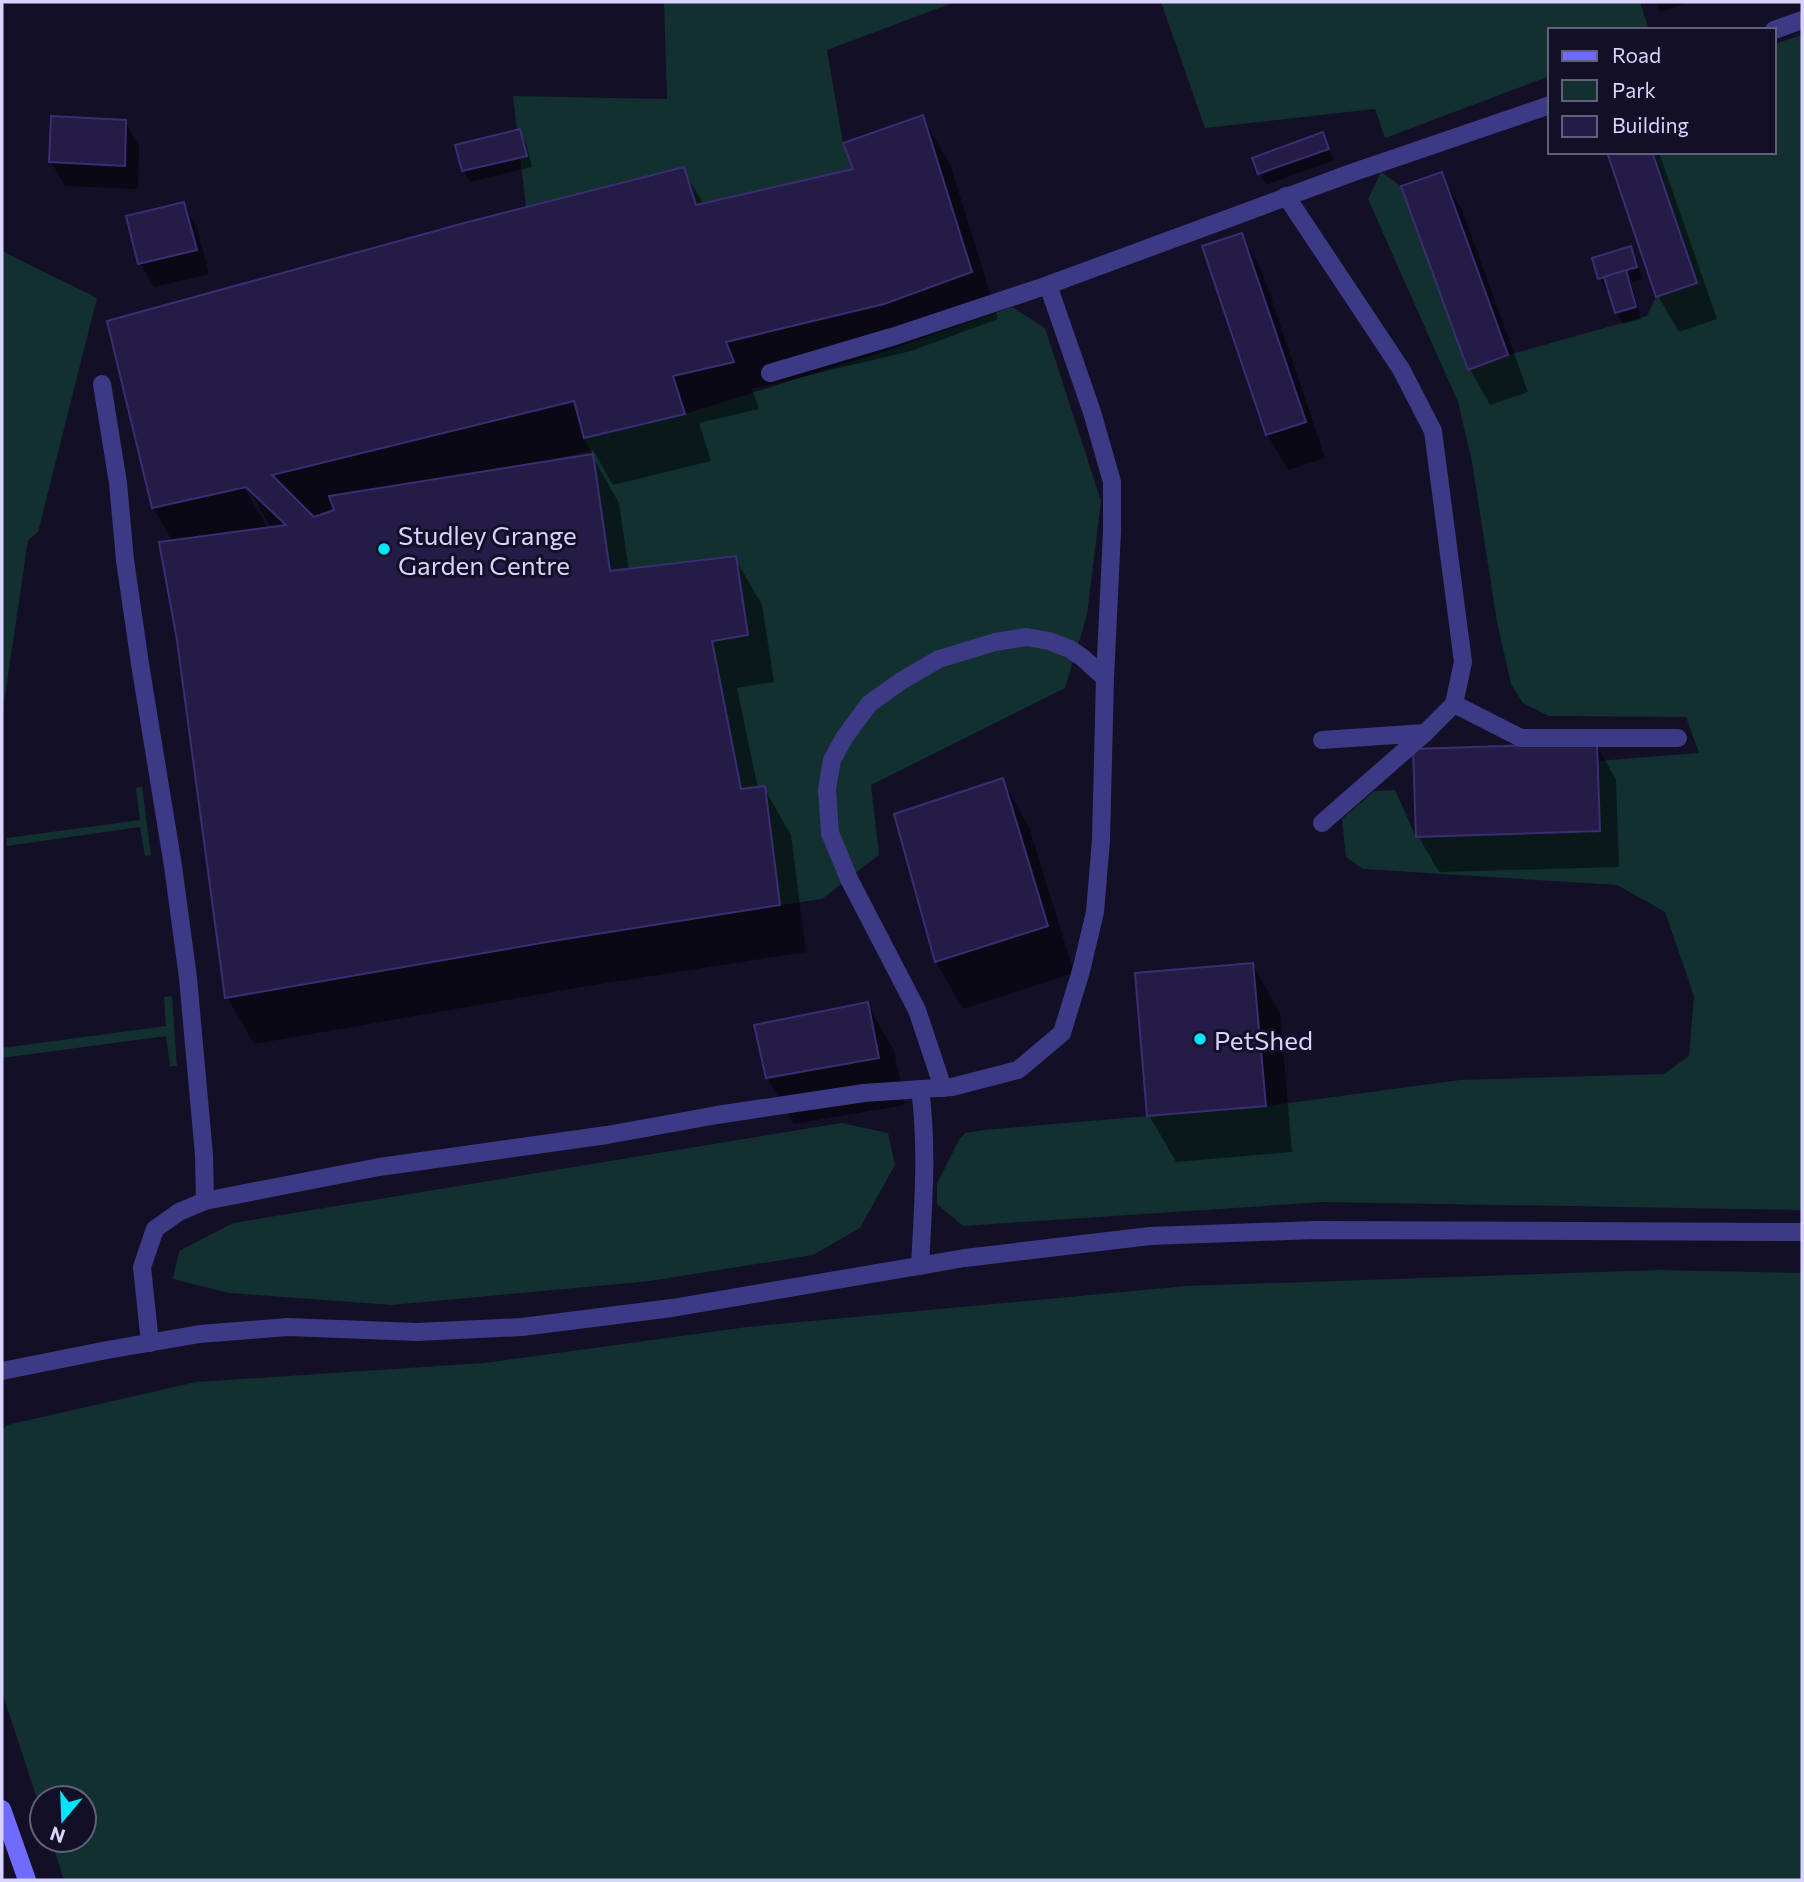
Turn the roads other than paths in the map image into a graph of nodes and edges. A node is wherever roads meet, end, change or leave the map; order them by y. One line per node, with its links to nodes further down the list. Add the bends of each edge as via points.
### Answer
1 (1802, 20): 2 (street)
2 (1776, 29)
3 (1548, 106): 4 (street)
4 (1286, 197): 5 (street); 9 (street, via 1401,369 1433,431 1463,662)
5 (1048, 285): 6 (street); 8 (street, via 1112,482)
6 (770, 373)
7 (102, 384): 16 (street, via 188,978)
8 (1105, 678): 14 (street, via 1096,912 1062,1032 1018,1070); 14 (street, via 1070,649 1049,641 995,642 939,659 869,704 832,760 827,789 830,833 917,1010)
9 (1454, 704): 10 (street); 11 (street, via 1521,738)
10 (1426, 733): 12 (street); 13 (street)
11 (1678, 738)
12 (1322, 740)
13 (1322, 823)
14 (943, 1088): 15 (street)
15 (920, 1089): 16 (street, via 864,1093 379,1167); 18 (street, via 924,1145)
16 (205, 1200): 19 (street, via 155,1229 142,1267)
17 (1802, 1232): 18 (street, via 1301,1231 1150,1236)
18 (920, 1266): 19 (street, via 672,1308 522,1327 417,1332 287,1327)
19 (150, 1343): 20 (street)
20 (2, 1371)
21 (2, 1809): 22 (main road)
22 (27, 1880)

